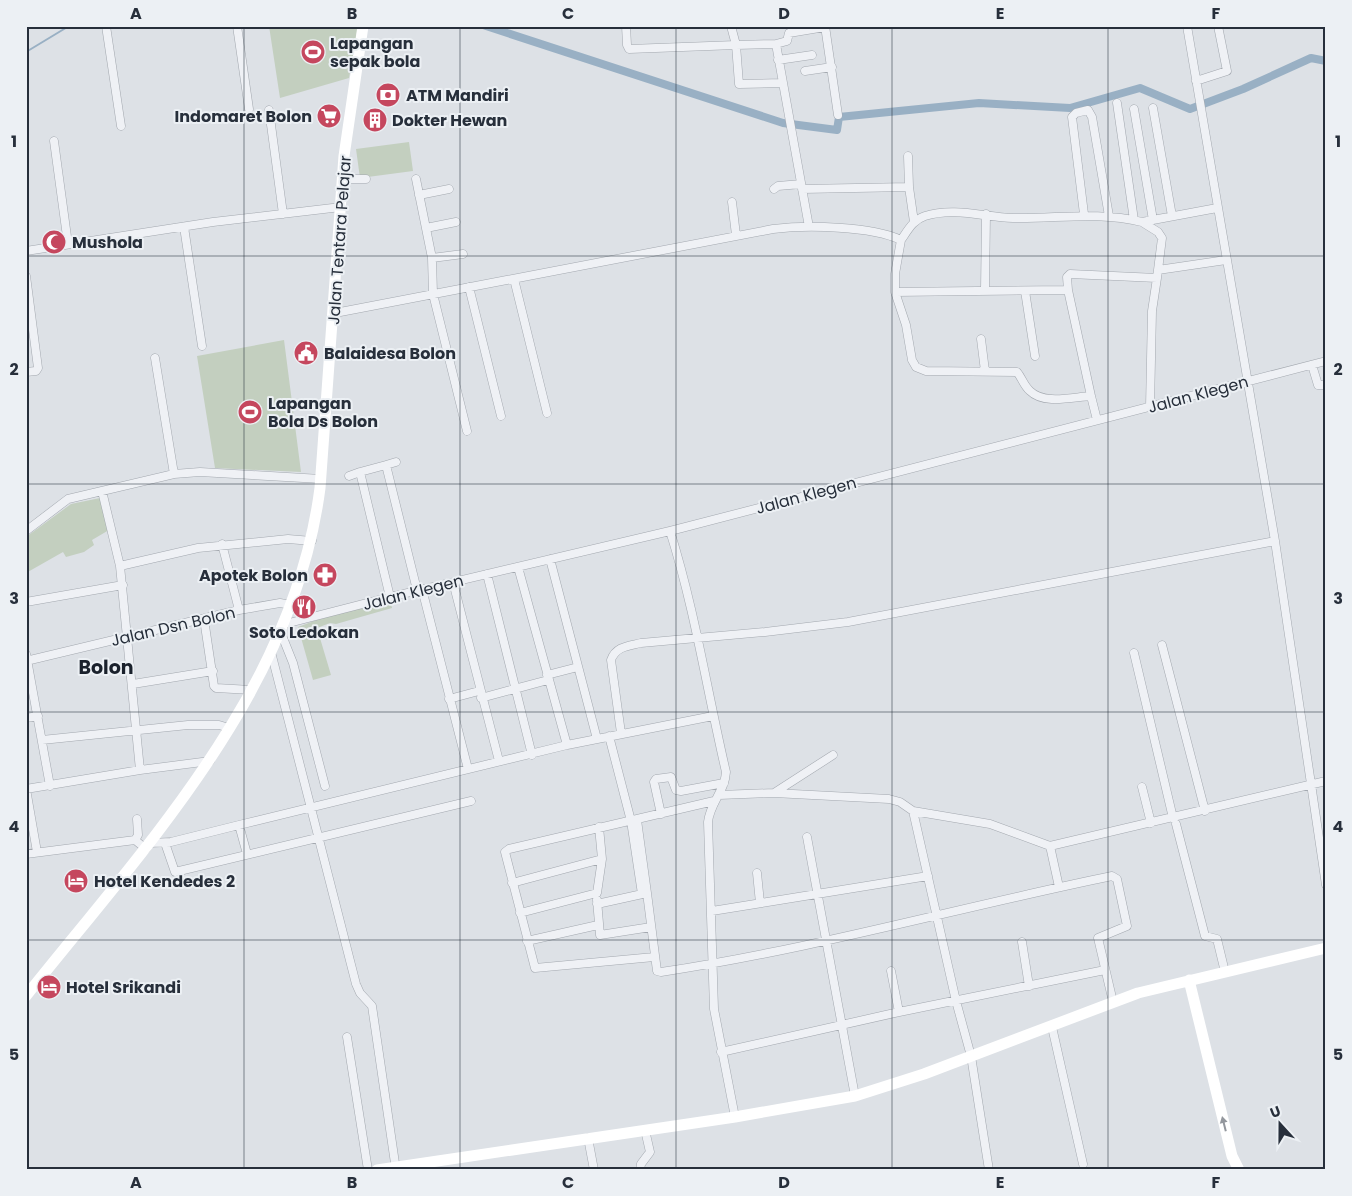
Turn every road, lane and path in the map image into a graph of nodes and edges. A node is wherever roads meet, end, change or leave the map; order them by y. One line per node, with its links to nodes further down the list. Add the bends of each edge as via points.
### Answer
1 (106, 26): 23 (street)
2 (237, 26): 18 (street)
3 (363, 26): 27 (street, Jalan Tentara Pelajar)
4 (626, 26): 10 (street, via 627,45 631,50)
5 (730, 26): 10 (street)
6 (825, 26): 9 (street, via 789,33 787,41); 13 (street)
7 (1187, 26): 15 (street)
8 (1218, 26): 15 (street, via 1227,71)
9 (776, 44): 10 (street); 12 (street)
10 (736, 45): 16 (street, via 739,84)
11 (812, 55): 12 (street)
12 (778, 60): 16 (street)
13 (832, 66): 14 (street); 22 (street)
14 (805, 71)
15 (1196, 81): 36 (street)
16 (782, 83): 29 (street)
17 (1117, 103): 43 (street)
18 (249, 108)
19 (1153, 108): 41 (street)
20 (1134, 109): 42 (street)
21 (269, 110): 37 (street)
22 (838, 115)
23 (122, 126)
24 (54, 142): 51 (street)
25 (908, 156): 30 (street)
26 (366, 178): 27 (street)
27 (342, 179): 35 (street, Jalan Tentara Pelajar)
28 (416, 179): 33 (street)
29 (802, 186): 30 (street); 32 (street, via 778,186); 47 (street)
30 (909, 187): 45 (street)
31 (449, 189): 33 (street)
32 (774, 189)
33 (419, 195): 48 (street)
34 (732, 202): 49 (street)
35 (341, 207): 37 (street); 65 (street, Jalan Tentara Pelajar)
36 (1217, 208): 41 (street); 55 (street)
37 (283, 214): 46 (street)
38 (986, 214): 39 (street, via 1012,218); 45 (street, via 932,214); 61 (street)
39 (1084, 214): 40 (street); 40 (street, via 1072,117 1088,110 1092,117)
40 (1109, 216): 43 (street)
41 (1172, 216): 42 (street)
42 (1152, 220): 43 (street)
43 (1138, 221): 56 (street, via 1160,235 1162,240)
44 (456, 222): 48 (street)
45 (914, 222): 50 (street)
46 (184, 227): 51 (street); 67 (street)
47 (810, 227): 49 (street); 50 (street, via 876,232)
48 (426, 228): 54 (street)
49 (736, 235): 58 (street)
50 (901, 240): 63 (street)
51 (68, 244): 52 (street)
52 (26, 251)
53 (463, 254): 54 (street)
54 (432, 258): 64 (street)
55 (1226, 260): 56 (street); 74 (street)
56 (1158, 274): 60 (street, via 1070,274); 77 (street, via 1152,311)
57 (26, 276): 72 (street, via 38,368)
58 (514, 279): 59 (street); 78 (street)
59 (469, 287): 64 (street); 79 (street)
60 (1068, 290): 62 (street); 76 (street)
61 (985, 291): 62 (street); 63 (street)
62 (1025, 291): 68 (street)
63 (895, 292): 73 (street, via 916,367 926,371)
64 (433, 294): 65 (street); 81 (street)
65 (334, 313): 87 (street, Jalan Tentara Pelajar)
66 (981, 339): 73 (street)
67 (202, 346)
68 (1034, 356)
69 (155, 358): 85 (street)
70 (1326, 362): 71 (street, Jalan Klegen)
71 (1312, 365): 74 (street, Jalan Klegen); 75 (street, via 1318,386)
72 (26, 372)
73 (985, 372): 76 (street, via 1017,372 1030,391 1040,398)
74 (1247, 381): 77 (street, Jalan Klegen); 92 (street)
75 (1326, 385)
76 (1091, 396): 80 (street)
77 (1150, 407): 80 (street, Jalan Klegen)
78 (548, 412)
79 (501, 416)
80 (1097, 420): 89 (street, Jalan Klegen)
81 (467, 431)
82 (396, 462): 83 (street)
83 (386, 465): 84 (street); 100 (street)
84 (360, 472): 86 (street); 101 (street)
85 (174, 474): 87 (street, via 200,472); 88 (street)
86 (349, 476)
87 (321, 479): 91 (street, Jalan Tentara Pelajar)
88 (102, 491): 90 (street, via 68,499); 95 (street)
89 (670, 530): 94 (street, Jalan Klegen); 108 (street)
90 (26, 531)
91 (312, 541): 93 (street, via 288,539); 103 (street, Jalan Tentara Pelajar)
92 (1275, 541): 108 (street, via 848,622); 139 (street)
93 (222, 544): 95 (street); 104 (street)
94 (550, 559): 96 (street, Jalan Klegen); 113 (street)
95 (120, 566): 99 (street)
96 (518, 567): 97 (street, Jalan Klegen); 115 (street)
97 (488, 574): 98 (street, Jalan Klegen); 118 (street)
98 (453, 582): 100 (street, Jalan Klegen); 119 (street)
99 (123, 585): 102 (street); 107 (street)
100 (419, 590): 101 (street, Jalan Klegen); 120 (street)
101 (390, 596): 106 (street, Jalan Klegen)
102 (26, 602)
103 (291, 605): 104 (street, Jalan Dsn Bolon, via 280,603); 106 (street, Jalan Tentara Pelajar)
104 (239, 610): 105 (street, Jalan Dsn Bolon)
105 (204, 619): 107 (street, Jalan Dsn Bolon); 114 (street)
106 (283, 628): 110 (street, Jalan Tentara Pelajar); 141 (street)
107 (128, 636): 112 (street, Jalan Dsn Bolon); 116 (street)
108 (698, 638): 122 (street); 126 (street, via 641,643 614,652 611,660)
109 (1162, 645): 148 (street)
110 (271, 652): 117 (street, Jalan Tentara Pelajar); 146 (street)
111 (1134, 653): 152 (street)
112 (27, 658): 121 (street)
113 (578, 667): 115 (street); 128 (street)
114 (212, 672): 116 (street); 117 (street, via 216,688)
115 (548, 678): 118 (street); 130 (street)
116 (133, 684): 125 (street)
117 (251, 690): 124 (street, Jalan Tentara Pelajar)
118 (515, 690): 119 (street); 131 (street)
119 (480, 695): 120 (street); 134 (street)
120 (449, 700): 135 (street)
121 (38, 716): 123 (street); 129 (street)
122 (713, 716): 126 (street); 138 (street, via 726,772)
123 (26, 718)
124 (229, 728): 125 (street, via 188,725); 133 (street, Jalan Tentara Pelajar)
125 (137, 731): 129 (street); 136 (street)
126 (621, 733): 127 (street)
127 (609, 736): 128 (street); 151 (street)
128 (597, 739): 130 (street)
129 (42, 740): 140 (street)
130 (567, 745): 131 (street)
131 (532, 755): 134 (street)
132 (833, 755): 143 (street)
133 (210, 762): 136 (street); 160 (street, Jalan Tentara Pelajar)
134 (499, 762): 135 (street)
135 (468, 769): 146 (street)
136 (140, 770): 140 (street)
137 (1326, 781): 139 (street)
138 (724, 783): 144 (street); 149 (street, via 680,792 671,777 656,779)
139 (1310, 784): 148 (street); 169 (street)
140 (50, 786): 162 (street, via 26,789)
141 (325, 786)
142 (1142, 787): 153 (street)
143 (774, 792): 144 (street); 147 (street, via 889,799)
144 (716, 798): 149 (street); 176 (street, via 708,822)
145 (471, 801): 156 (street)
146 (311, 807): 154 (street); 156 (street)
147 (913, 811): 161 (street, via 990,824); 167 (street)
148 (1205, 811): 152 (street)
149 (661, 814): 151 (street)
150 (137, 819): 158 (street, via 138,835)
151 (634, 820): 155 (street); 172 (street)
152 (1175, 821): 153 (street); 189 (street, via 1205,936 1218,941)
153 (1151, 823): 161 (street)
154 (239, 826): 159 (street); 164 (street)
155 (599, 827): 165 (street); 168 (street, via 506,850)
156 (319, 837): 164 (street); 206 (street, via 356,984 371,1003 374,1014)
157 (807, 837): 173 (street)
158 (135, 840): 160 (street); 162 (street)
159 (165, 843): 160 (street); 164 (street, via 173,872)
160 (148, 846): 192 (street, Jalan Tentara Pelajar)
161 (1050, 846): 170 (street)
162 (37, 852): 163 (street)
163 (26, 854)
164 (247, 854)
165 (602, 859): 168 (street); 171 (street)
166 (757, 873): 174 (street)
167 (928, 876): 173 (street); 178 (street)
168 (512, 883): 177 (street)
169 (1326, 885)
170 (1059, 887): 178 (street); 187 (street, via 1112,876 1117,879 1128,926 1098,938)
171 (597, 893): 175 (street); 177 (street)
172 (645, 893): 175 (street); 180 (street)
173 (818, 894): 174 (street); 181 (street)
174 (760, 903): 176 (street)
175 (597, 904): 179 (street)
176 (712, 911): 186 (street)
177 (520, 913): 182 (street)
178 (936, 916): 181 (street); 193 (street)
179 (598, 925): 180 (street, via 601,935); 182 (street)
180 (651, 927): 185 (street)
181 (828, 940): 186 (street); 196 (street)
182 (527, 941): 185 (street, via 538,970)
183 (1022, 942): 191 (street)
184 (1326, 948): 189 (street)
185 (654, 957): 186 (street, via 658,972)
186 (713, 965): 199 (street, via 714,1009)
187 (1105, 970): 191 (street); 194 (street)
188 (891, 971): 195 (street)
189 (1225, 972): 190 (street)
190 (1189, 980): 194 (street); 212 (street, one-way to 190, via 1232,1156)
191 (1029, 986): 193 (street)
192 (26, 996)
193 (956, 1001): 195 (street); 200 (street)
194 (1113, 1002): 197 (street)
195 (899, 1012): 196 (street)
196 (841, 1024): 199 (street); 201 (street)
197 (1052, 1027): 200 (street); 205 (street)
198 (347, 1037): 207 (street)
199 (721, 1052): 202 (street)
200 (971, 1056): 201 (street); 211 (street)
201 (855, 1096): 202 (street)
202 (735, 1116): 203 (street)
203 (645, 1130): 204 (street); 210 (street, via 650,1152)
204 (588, 1138): 206 (street); 209 (street)
205 (1083, 1164)
206 (396, 1169): 208 (street)
207 (368, 1170)
208 (377, 1170)
209 (594, 1170)
210 (640, 1170)
211 (989, 1170)
212 (1239, 1170)

